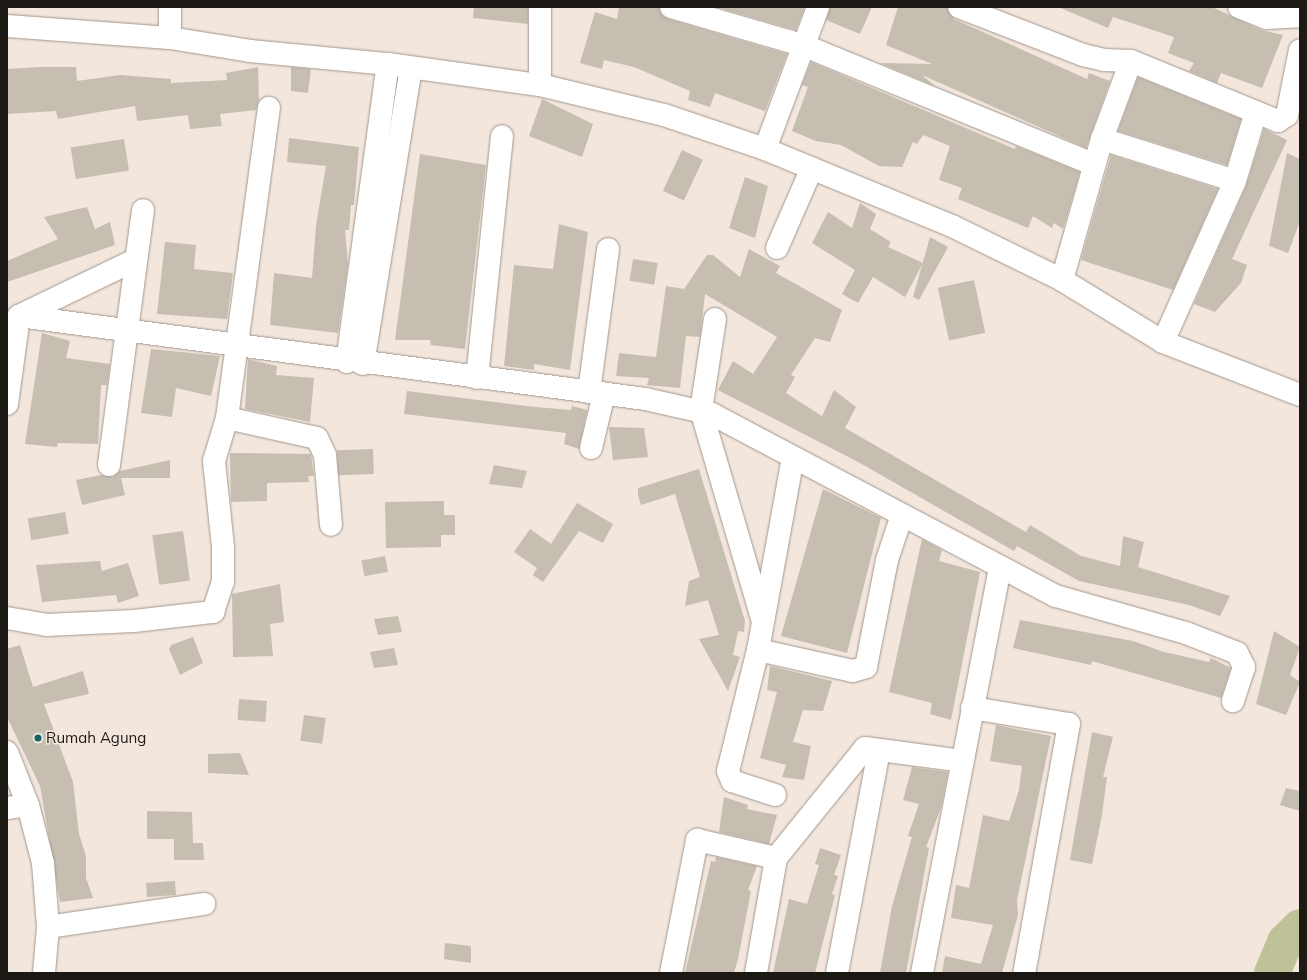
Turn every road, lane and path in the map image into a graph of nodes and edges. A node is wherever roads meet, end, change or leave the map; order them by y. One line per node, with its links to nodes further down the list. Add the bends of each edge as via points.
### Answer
1 (170, 7): 9 (street)
2 (540, 7): 15 (street)
3 (671, 7): 10 (street)
4 (818, 7): 10 (street)
5 (958, 7): 12 (street, via 1083,55 1104,60)
6 (1239, 7): 7 (street, via 1266,18)
7 (1300, 16)
8 (7, 26): 9 (street)
9 (170, 38): 13 (street, via 250,51)
10 (805, 46): 20 (street); 21 (street)
11 (1300, 50): 17 (street, via 1287,115 1278,120)
12 (1131, 60): 17 (street); 19 (street)
13 (388, 64): 14 (street); 34 (street)
14 (411, 68): 15 (street); 34 (street)
15 (540, 85): 20 (street, via 664,115)
16 (269, 108): 33 (street)
17 (1256, 112): 23 (street)
18 (502, 136): 35 (street)
19 (1102, 139): 21 (street); 23 (street)
20 (765, 149): 22 (street)
21 (1095, 165): 28 (street)
22 (812, 168): 26 (street); 28 (street, via 952,226)
23 (1235, 181): 32 (street)
24 (143, 210): 27 (street)
25 (608, 248): 36 (street)
26 (777, 248)
27 (135, 260): 29 (street); 31 (street)
28 (1062, 280): 32 (street)
29 (19, 316): 31 (street); 38 (street)
30 (715, 319): 39 (street)
31 (125, 331): 33 (street); 43 (street)
32 (1163, 342): 37 (street)
33 (235, 347): 34 (street); 40 (street)
34 (355, 363): 35 (street)
35 (477, 378): 36 (street)
36 (596, 393): 39 (street); 41 (street)
37 (1300, 395)
38 (7, 404)
39 (701, 410): 42 (street, via 733,422); 48 (street)
40 (227, 418): 45 (street, via 318,438 325,455); 47 (street, via 214,461 223,582 213,612 134,621 46,624)
41 (592, 448)
42 (793, 458): 44 (street); 48 (street)
43 (110, 465)
44 (902, 515): 46 (street); 49 (street, via 887,560 868,662 862,670)
45 (331, 525)
46 (1000, 567): 50 (street, via 1056,596 1186,633 1237,654 1244,667); 51 (street)
47 (7, 618)
48 (764, 622): 49 (street)
49 (758, 650): 55 (street, via 728,771 735,782)
50 (1233, 701)
51 (972, 708): 54 (street); 66 (street, via 1069,724)
52 (879, 750): 54 (street); 58 (street, via 865,748); 64 (street)
53 (7, 752): 56 (street)
54 (962, 761): 65 (street)
55 (775, 795)
56 (28, 805): 57 (street); 60 (street, via 43,863)
57 (7, 808)
58 (776, 858): 62 (street, via 697,840); 63 (street)
59 (204, 904): 60 (street)
60 (48, 927): 61 (street)
61 (44, 973)
62 (671, 973)
63 (756, 973)
64 (837, 973)
65 (922, 973)
66 (1024, 973)

